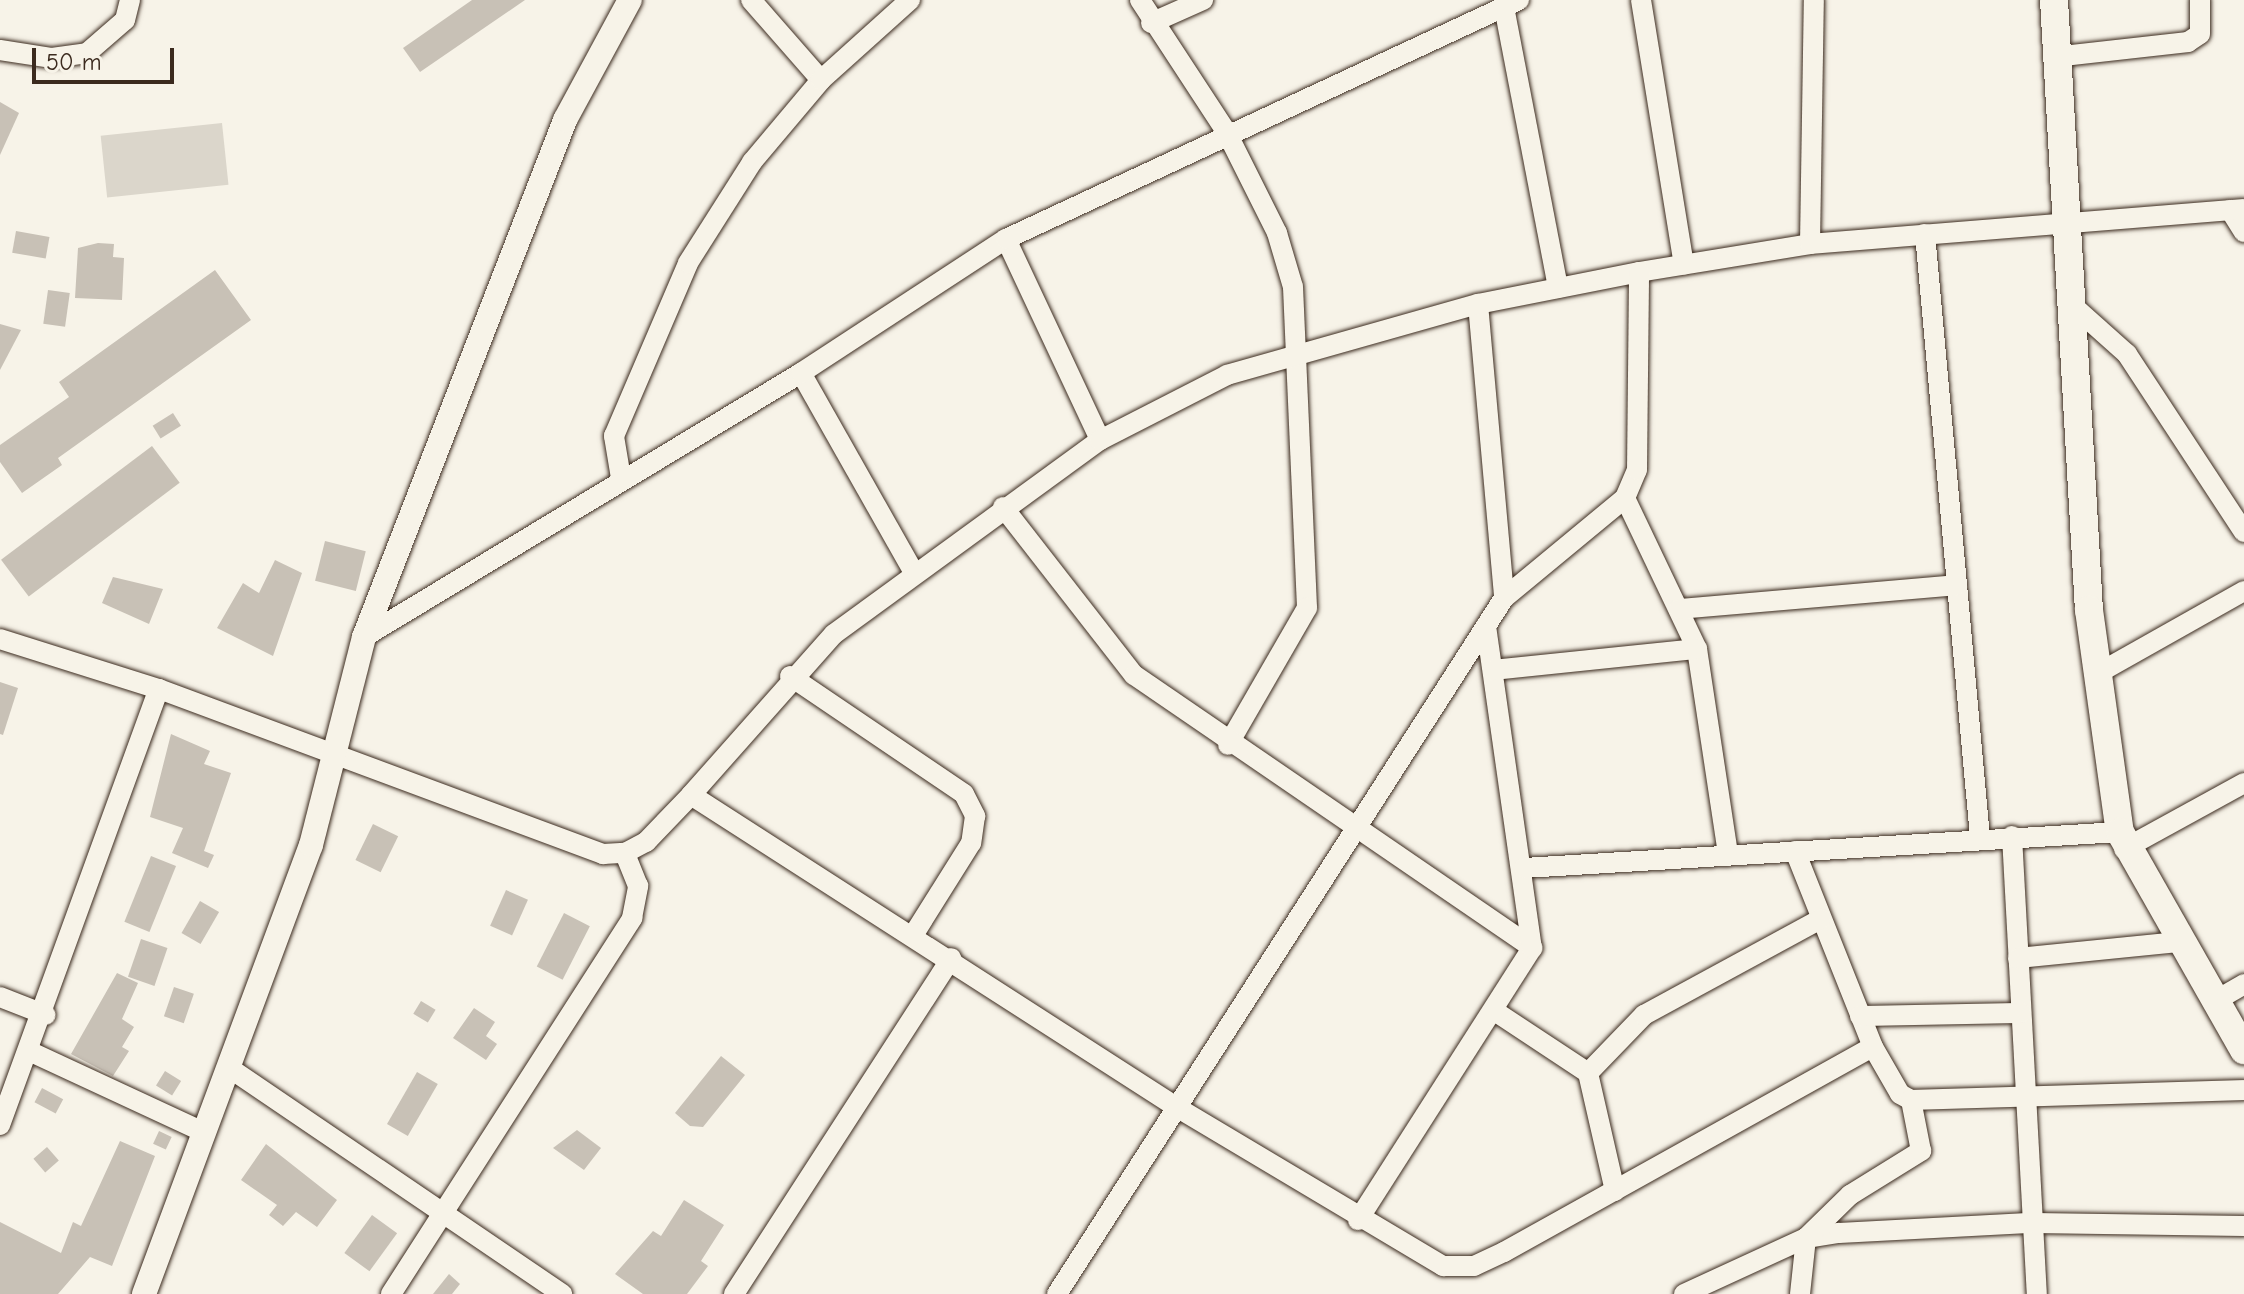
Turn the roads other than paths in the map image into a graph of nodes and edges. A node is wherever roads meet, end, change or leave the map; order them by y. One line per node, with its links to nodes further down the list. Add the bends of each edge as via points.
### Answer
1 (130, 0): 13 (street, via 125,20 87,53 52,58)
2 (630, 0): 41 (street, via 565,120)
3 (751, 0): 15 (street)
4 (910, 0): 15 (street)
5 (1140, 0): 12 (street)
6 (1203, 0): 12 (street)
7 (1641, 0): 23 (street)
8 (1814, 0): 22 (street)
9 (2054, 0): 14 (main road)
10 (2200, 0): 14 (street, via 2200,34 2188,42)
11 (1512, 3): 16 (street); 25 (street)
12 (1151, 23): 16 (street)
13 (0, 50)
14 (2054, 57): 18 (main road)
15 (821, 80): 31 (street, via 752,162 688,263 614,436)
16 (1227, 133): 21 (street); 28 (street, via 1289,273)
17 (2237, 210): 18 (street); 19 (street)
18 (2063, 226): 20 (street); 27 (main road)
19 (2244, 232)
20 (1925, 234): 22 (street); 36 (street)
21 (1006, 239): 29 (street); 30 (street)
22 (1810, 244): 23 (street)
23 (1684, 265): 24 (street)
24 (1639, 272): 25 (street); 32 (street, via 1637,470)
25 (1558, 288): 26 (street)
26 (1478, 304): 28 (street); 38 (street)
27 (2071, 304): 34 (street, via 2127,354); 45 (main road)
28 (1293, 353): 30 (street, via 1227,375); 48 (street, via 1307,608)
29 (801, 373): 31 (street); 35 (street)
30 (1100, 440): 33 (street)
31 (621, 478): 41 (street)
32 (1625, 498): 38 (street); 39 (street)
33 (1003, 507): 35 (street); 48 (street, via 1101,642)
34 (2244, 532)
35 (914, 573): 46 (street)
36 (1957, 585): 39 (street); 54 (street)
37 (2244, 591): 45 (street)
38 (1504, 598): 40 (street)
39 (1679, 609): 43 (street)
40 (1486, 626): 44 (street); 52 (street)
41 (364, 637): 49 (street)
42 (0, 639): 47 (street)
43 (1697, 649): 44 (street); 58 (street)
44 (1493, 670): 59 (street)
45 (2095, 675): 55 (main road)
46 (790, 676): 51 (street); 61 (street, via 964,794 975,816 971,843)
47 (159, 689): 49 (street); 71 (street)
48 (1228, 745): 52 (street)
49 (336, 755): 57 (street, via 603,854); 76 (street, via 301,874)
50 (2244, 783): 55 (street)
51 (691, 795): 57 (street, via 646,842); 61 (street)
52 (1360, 828): 63 (street); 81 (street)
53 (2012, 836): 54 (street); 55 (street); 65 (street)
54 (1980, 837): 56 (street)
55 (2122, 841): 62 (main road)
56 (1795, 851): 58 (street); 60 (street)
57 (625, 853): 85 (street, via 638,886 632,918)
58 (1728, 855): 59 (street)
59 (1524, 868): 63 (street)
60 (1821, 919): 72 (street); 77 (street, via 1644,1015)
61 (914, 934): 64 (street)
62 (2178, 942): 65 (street); 68 (main road)
63 (1532, 948): 69 (street)
64 (951, 958): 81 (street); 93 (street)
65 (2018, 958): 70 (street)
66 (2244, 984): 68 (street)
67 (0, 997): 71 (street)
68 (2215, 1001): 74 (main road)
69 (1496, 1012): 77 (street); 86 (street)
70 (2021, 1013): 72 (street); 79 (street)
71 (46, 1015): 75 (street)
72 (1860, 1016): 73 (street)
73 (1873, 1047): 80 (street, via 1889,1083); 84 (street)
74 (2244, 1050)
75 (31, 1052): 82 (street); 83 (street)
76 (228, 1067): 83 (street); 85 (street)
77 (1588, 1073): 84 (street)
78 (2244, 1090): 79 (street)
79 (2025, 1099): 80 (street); 87 (street)
80 (1911, 1100): 89 (street, via 1921,1151 1850,1195)
81 (1178, 1108): 86 (street); 94 (street)
82 (0, 1125)
83 (203, 1132): 90 (street)
84 (1615, 1191): 86 (street, via 1474,1266 1443,1266)
85 (445, 1214): 91 (street); 92 (street)
86 (1358, 1220)
87 (2033, 1223): 88 (street); 89 (street); 97 (street)
88 (2244, 1226)
89 (1806, 1238): 95 (street); 96 (street)
90 (144, 1294)
91 (391, 1294)
92 (562, 1294)
93 (734, 1294)
94 (1057, 1294)
95 (1684, 1294)
96 (1800, 1294)
97 (2037, 1294)

